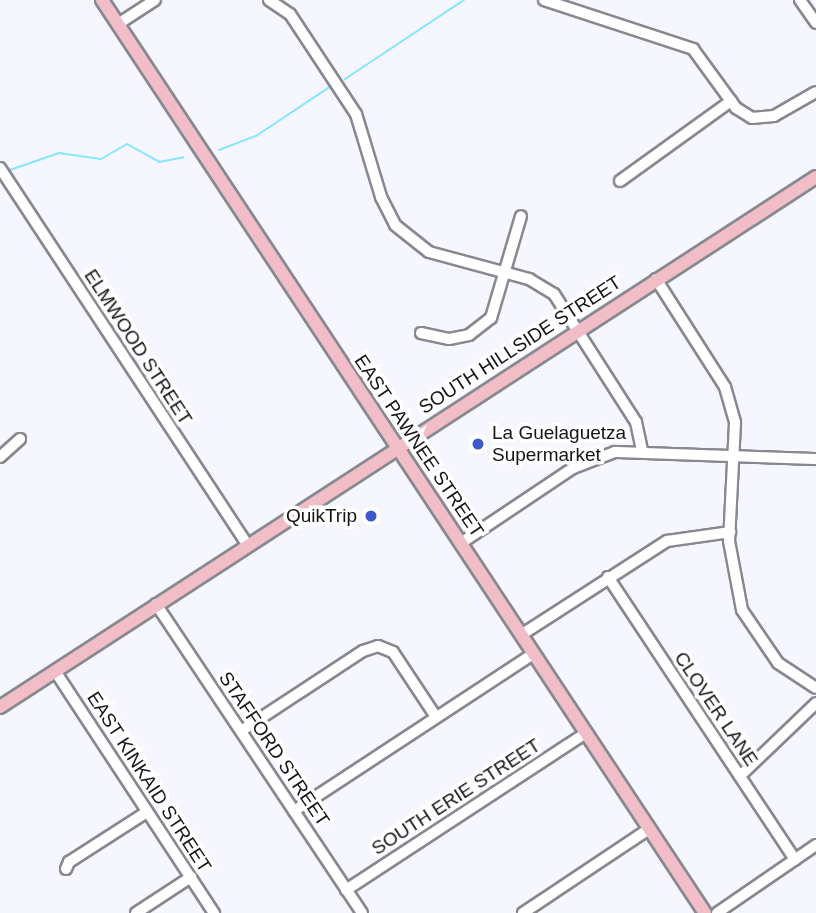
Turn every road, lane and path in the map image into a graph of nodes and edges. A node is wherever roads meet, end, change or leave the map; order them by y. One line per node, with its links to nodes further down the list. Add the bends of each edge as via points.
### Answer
1 (102, 0): 8 (main road, EAST PAWNEE STREET)
2 (155, 0): 8 (street)
3 (269, 0): 6 (street)
4 (544, 0): 10 (street, via 693,49)
5 (800, 0): 7 (street)
6 (285, 4): 15 (street, via 356,114 381,197 395,225 429,252)
7 (816, 23)
8 (118, 24): 20 (main road, EAST PAWNEE STREET)
9 (816, 92): 10 (street, via 783,112 761,118 745,115)
10 (731, 101): 13 (street)
11 (3, 173): 27 (street, ELMWOOD STREET)
12 (816, 177): 16 (main road, SOUTH HILLSIDE STREET)
13 (620, 181)
14 (521, 216): 15 (street)
15 (506, 273): 17 (street, via 545,288 562,304); 18 (street, via 498,305 483,328 449,339)
16 (656, 279): 17 (main road, SOUTH HILLSIDE STREET); 22 (street, via 725,387 735,423)
17 (578, 331): 20 (main road, SOUTH HILLSIDE STREET); 21 (street, via 636,422)
18 (421, 333)
19 (20, 439): 23 (street)
20 (397, 448): 26 (main road, EAST PAWNEE STREET); 27 (main road, SOUTH HILLSIDE STREET)
21 (642, 450): 22 (street); 26 (street, via 615,452 573,468)
22 (735, 454): 24 (street); 25 (street)
23 (0, 457)
24 (816, 459)
25 (730, 532): 28 (street, via 677,536); 33 (street, via 742,610 778,663)
26 (461, 543): 30 (main road, EAST PAWNEE STREET)
27 (248, 545): 29 (main road, SOUTH HILLSIDE STREET)
28 (608, 577): 30 (street); 39 (street, CLOVER LANE)
29 (156, 604): 32 (main road, SOUTH HILLSIDE STREET); 37 (street, STAFFORD STREET)
30 (521, 635): 31 (main road, EAST PAWNEE STREET)
31 (533, 654): 36 (street); 38 (main road, EAST PAWNEE STREET)
32 (55, 671): 35 (main road, SOUTH HILLSIDE STREET); 41 (street, EAST KINKAID STREET)
33 (816, 688)
34 (816, 703): 39 (street)
35 (0, 707)
36 (436, 717): 37 (street, via 393,652 378,646 363,651); 40 (street)
37 (241, 731): 40 (street, STAFFORD STREET)
38 (586, 733): 42 (main road, EAST PAWNEE STREET); 47 (street, SOUTH ERIE STREET)
39 (740, 776): 44 (street, CLOVER LANE)
40 (294, 811): 47 (street, STAFFORD STREET)
41 (147, 812): 45 (street, via 69,862); 46 (street, EAST KINKAID STREET)
42 (649, 829): 51 (street); 52 (main road, EAST PAWNEE STREET)
43 (816, 845): 44 (street)
44 (795, 860): 52 (street)
45 (66, 869)
46 (191, 877): 48 (street); 49 (street, EAST KINKAID STREET)
47 (346, 890): 50 (street, STAFFORD STREET)
48 (136, 913)
49 (214, 913)
50 (362, 913)
51 (523, 913)
52 (707, 913)

